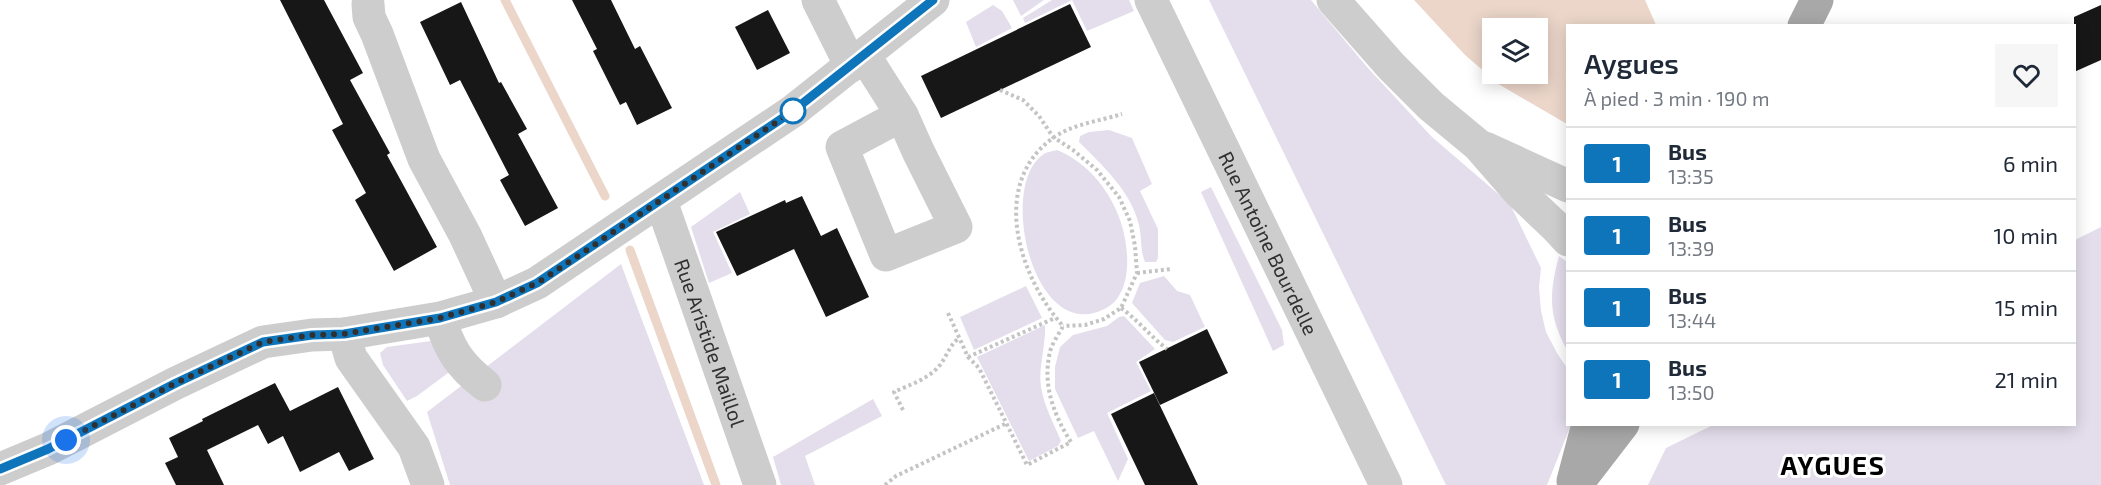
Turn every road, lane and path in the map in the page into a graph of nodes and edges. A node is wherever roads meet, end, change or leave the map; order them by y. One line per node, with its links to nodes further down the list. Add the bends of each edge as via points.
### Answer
1 (818, 0): 8 (street)
2 (933, 0): 8 (street)
3 (1151, 0): 38 (street, Rue Antoine Bourdelle)
4 (1333, 0): 13 (street, via 1399,74)
5 (1817, 0): 7 (main road)
6 (368, 4): 19 (street, via 369,17 424,159)
7 (1805, 24)
8 (858, 60): 11 (street); 15 (street, via 793,111)
9 (1000, 90): 12 (path, via 1023,100)
10 (1122, 114): 12 (path)
11 (902, 115)
12 (1053, 137): 18 (path, via 1097,170 1119,197 1130,221); 22 (path, via 1032,157 1021,178 1016,234 1022,258)
13 (1478, 145): 14 (street); 16 (street)
14 (1566, 185)
15 (661, 201): 19 (street, via 537,283); 36 (street, Rue Aristide Maillol)
16 (1566, 238)
17 (1171, 269): 18 (path)
18 (1137, 273): 20 (path)
19 (496, 302): 23 (street)
20 (1121, 308): 24 (path, via 1104,319); 27 (path)
21 (948, 313): 26 (path)
22 (1055, 317): 24 (path); 28 (path)
23 (440, 318): 25 (street); 29 (street, via 448,344 463,367)
24 (1063, 326): 31 (path, via 1050,351 1047,380 1052,405 1071,442 1027,465)
25 (344, 334): 34 (street, via 263,342); 35 (street, via 351,358 414,447)
26 (959, 338): 28 (path); 30 (path, via 929,376 894,392)
27 (1167, 349)
28 (968, 357): 31 (path, via 979,368)
29 (485, 385)
30 (903, 410)
31 (1005, 423): 37 (path)
32 (1588, 426): 39 (main road)
33 (1621, 426): 39 (main road)
34 (0, 469)
35 (428, 485)
36 (760, 485)
37 (885, 485)
38 (1386, 485)
39 (1574, 485)

